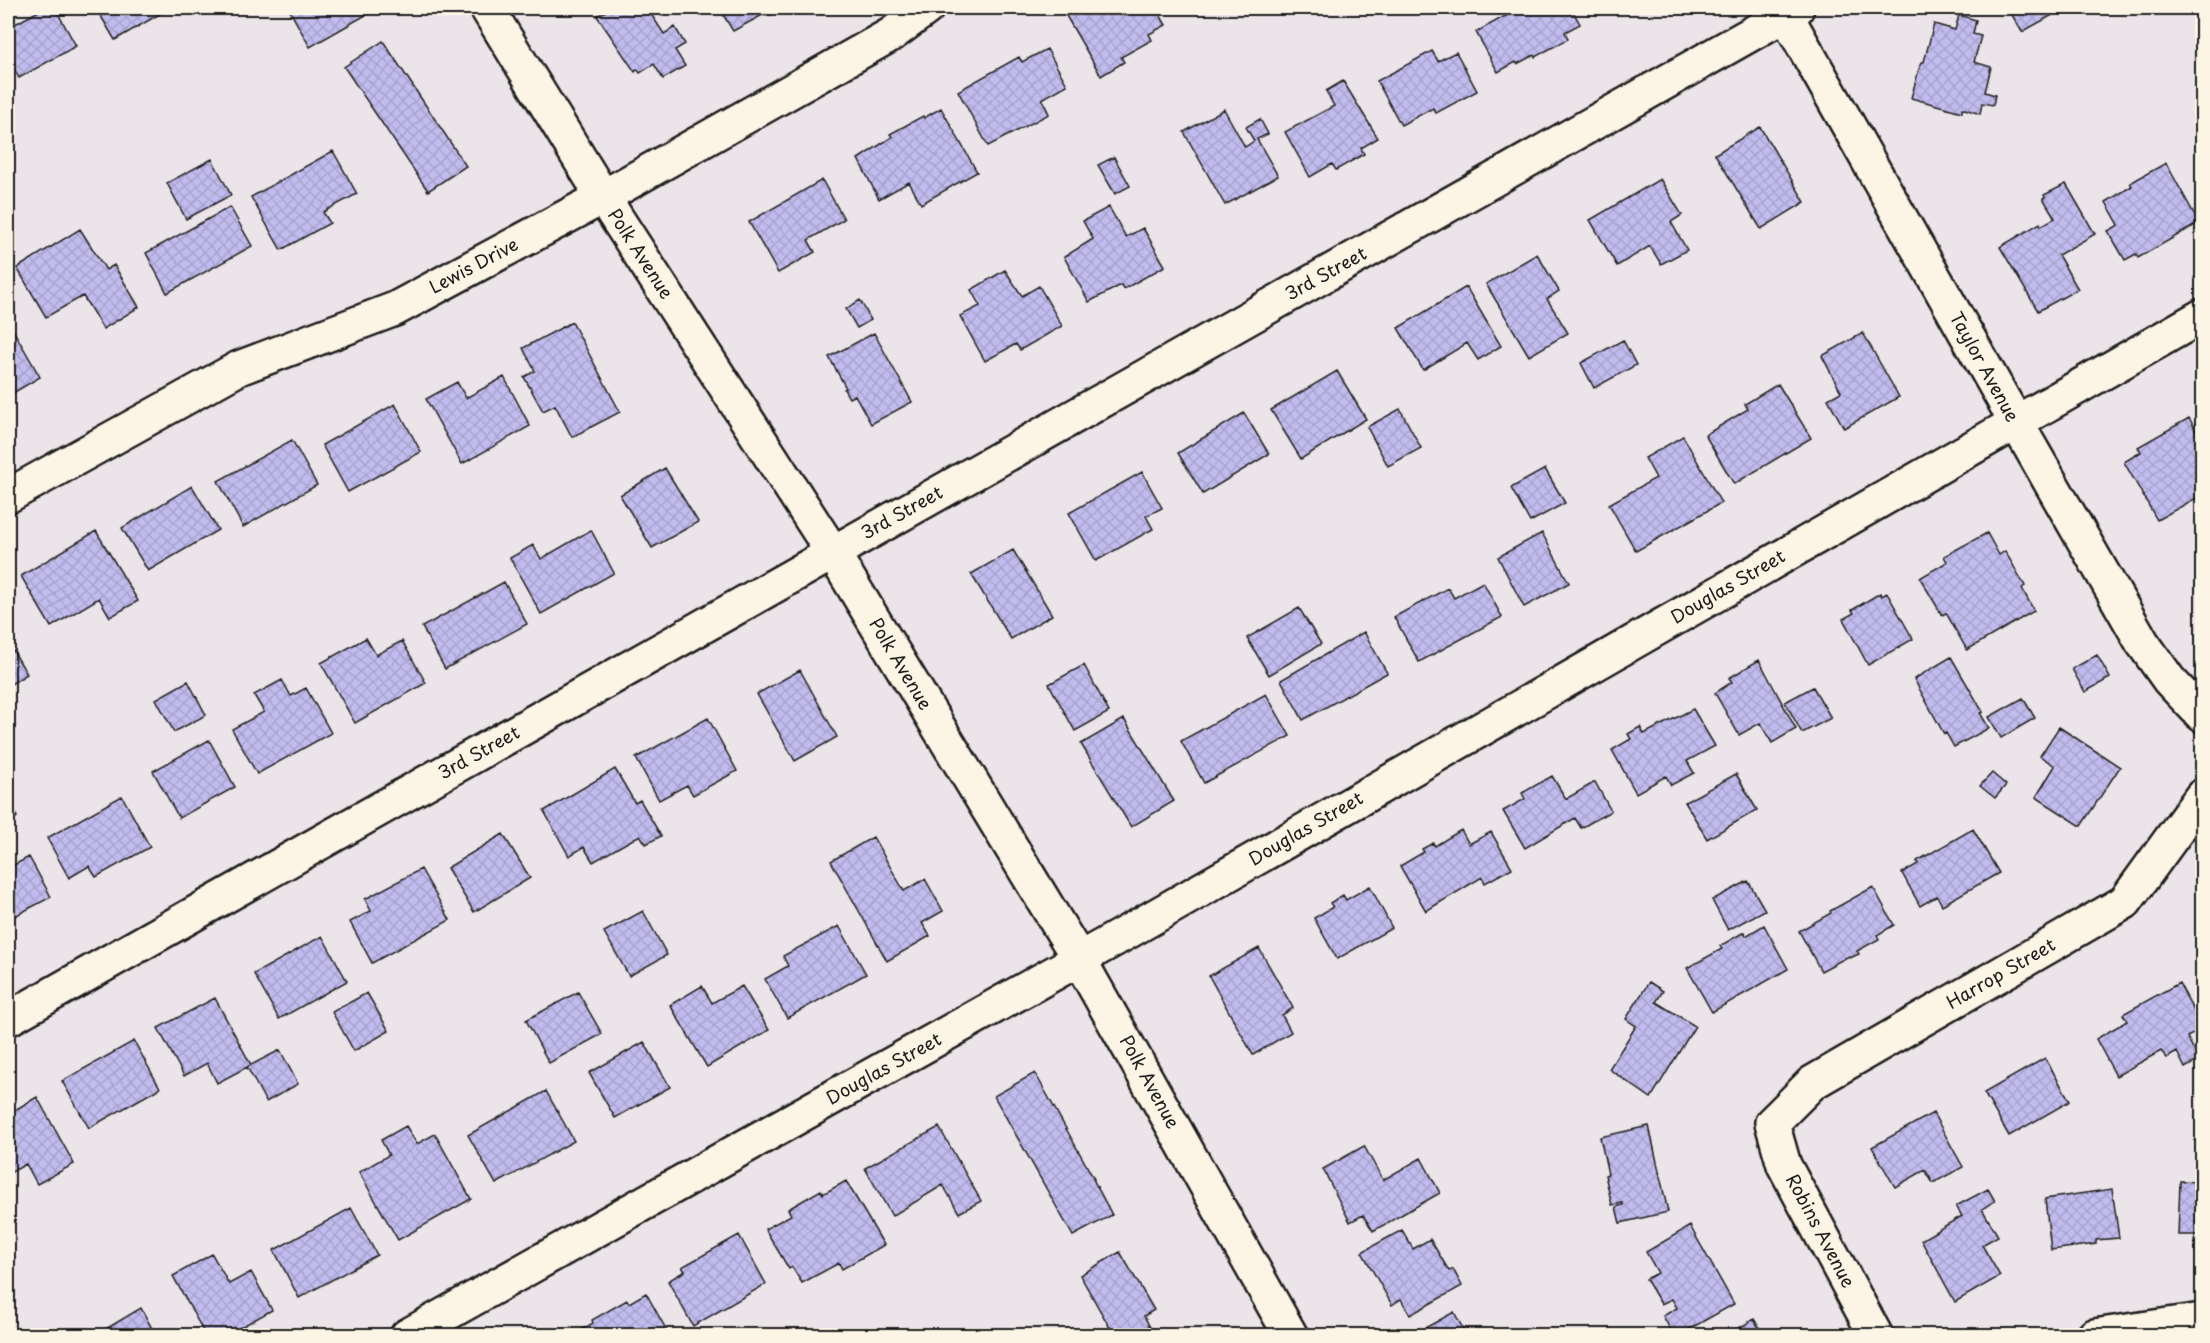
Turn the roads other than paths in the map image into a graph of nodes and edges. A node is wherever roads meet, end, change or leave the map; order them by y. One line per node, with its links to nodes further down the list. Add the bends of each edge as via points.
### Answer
1 (487, 8): 4 (street, Polk Avenue)
2 (927, 8): 4 (street, Lewis Drive, via 892,34)
3 (1788, 10): 6 (street, Taylor Avenue); 8 (street, 3rd Street)
4 (603, 197): 7 (street, Lewis Drive, via 395,309 239,368); 8 (street, Polk Avenue)
5 (2202, 316): 6 (street, Douglas Street)
6 (2016, 422): 9 (street, Taylor Avenue, via 2142,642 2169,680); 11 (street, Douglas Street)
7 (8, 496)
8 (832, 553): 11 (street, Polk Avenue); 12 (street, 3rd Street)
9 (2202, 715)
10 (2202, 796): 13 (street, Harrop Street, via 2126,902 1812,1083)
11 (1079, 959): 15 (street, Douglas Street); 16 (street, Polk Avenue)
12 (8, 1019)
13 (1773, 1123): 17 (street, Robins Avenue, via 1784,1165)
14 (2202, 1320): 18 (street)
15 (407, 1335)
16 (1291, 1335)
17 (1876, 1335)
18 (2094, 1335)

